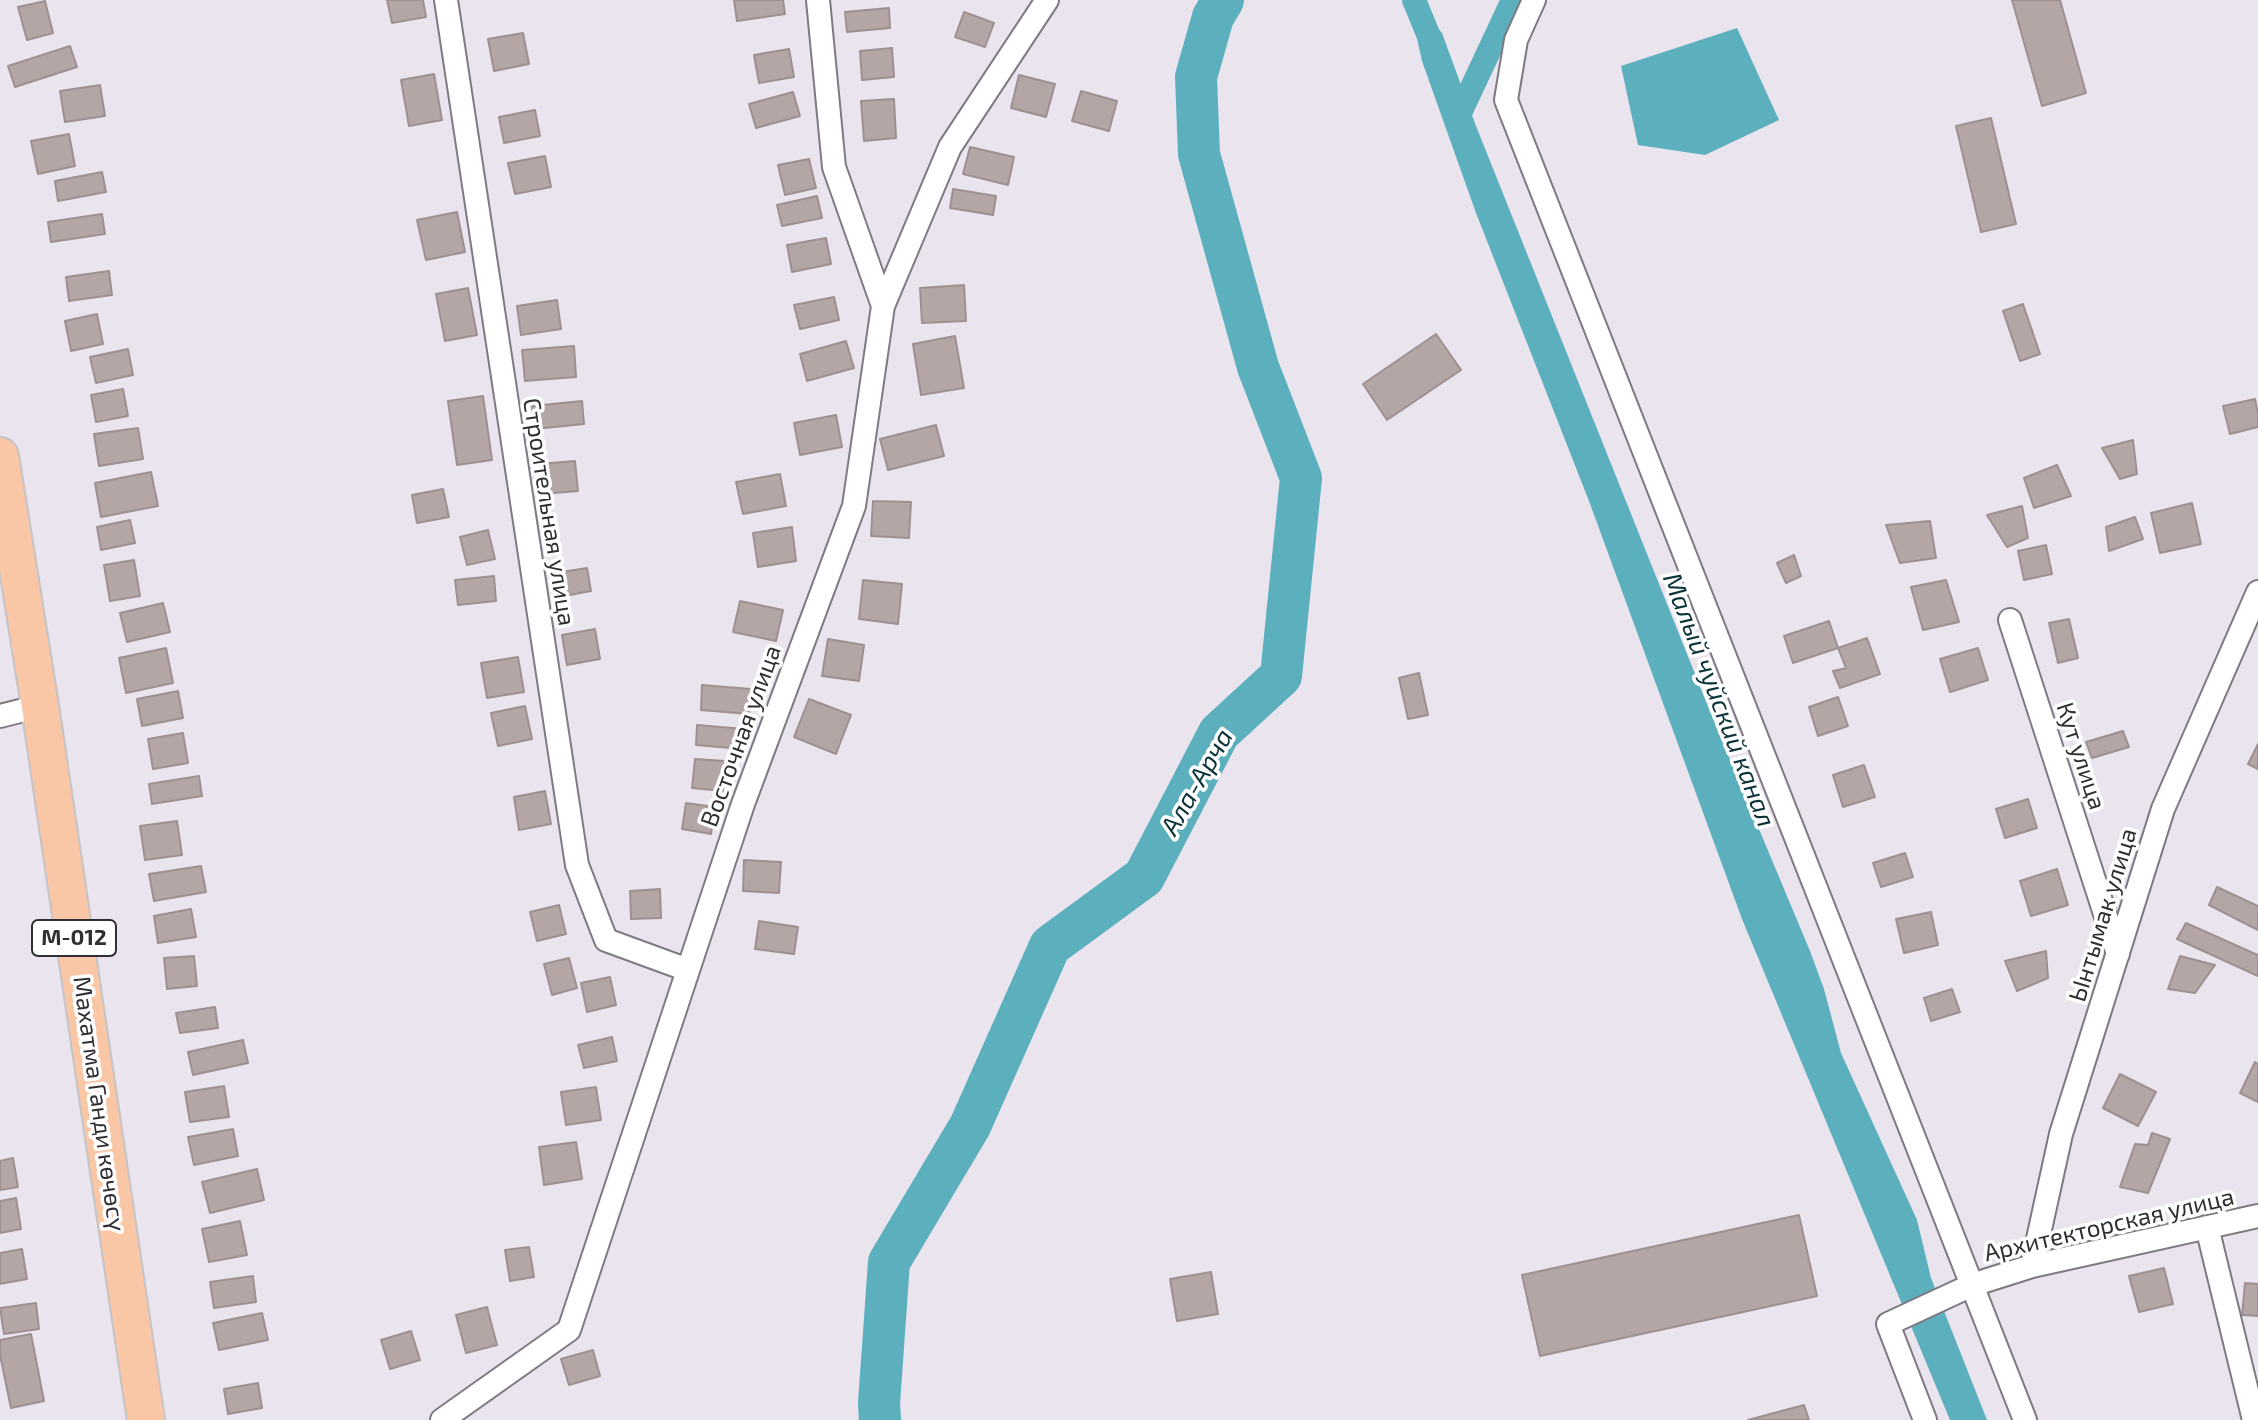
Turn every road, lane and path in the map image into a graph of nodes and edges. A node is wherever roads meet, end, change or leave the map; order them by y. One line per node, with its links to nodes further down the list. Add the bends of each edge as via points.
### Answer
1 (446, 0): 12 (street, Строительная улица, via 577,865 606,940)
2 (818, 0): 5 (street, Восточная улица, via 834,167)
3 (1047, 0): 5 (street, via 950,147)
4 (1534, 0): 16 (street, via 1516,40 1506,100)
5 (883, 306): 12 (street, Восточная улица, via 854,506 743,804)
6 (0, 456): 9 (main road, Махатма Ганди көчөсү / М-012)
7 (2258, 592): 11 (street, Ынтымак улица, via 2163,809)
8 (2010, 620): 11 (street, Кут улица)
9 (40, 706): 10 (street); 17 (main road, Махатма Ганди көчөсү / М-012)
10 (0, 716)
11 (2118, 954): 15 (street, Ынтымак улица, via 2061,1134)
12 (688, 970): 18 (street, Восточная улица, via 569,1330)
13 (2258, 1216): 14 (street, Архитекторская улица)
14 (2207, 1227): 15 (street, Архитекторская улица); 21 (street)
15 (2032, 1266): 16 (street, Архитекторская улица)
16 (1972, 1285): 19 (street, Архитекторская улица, via 1888,1324); 20 (street)
17 (146, 1420)
18 (442, 1420)
19 (1925, 1420)
20 (2025, 1420)
21 (2254, 1420)

